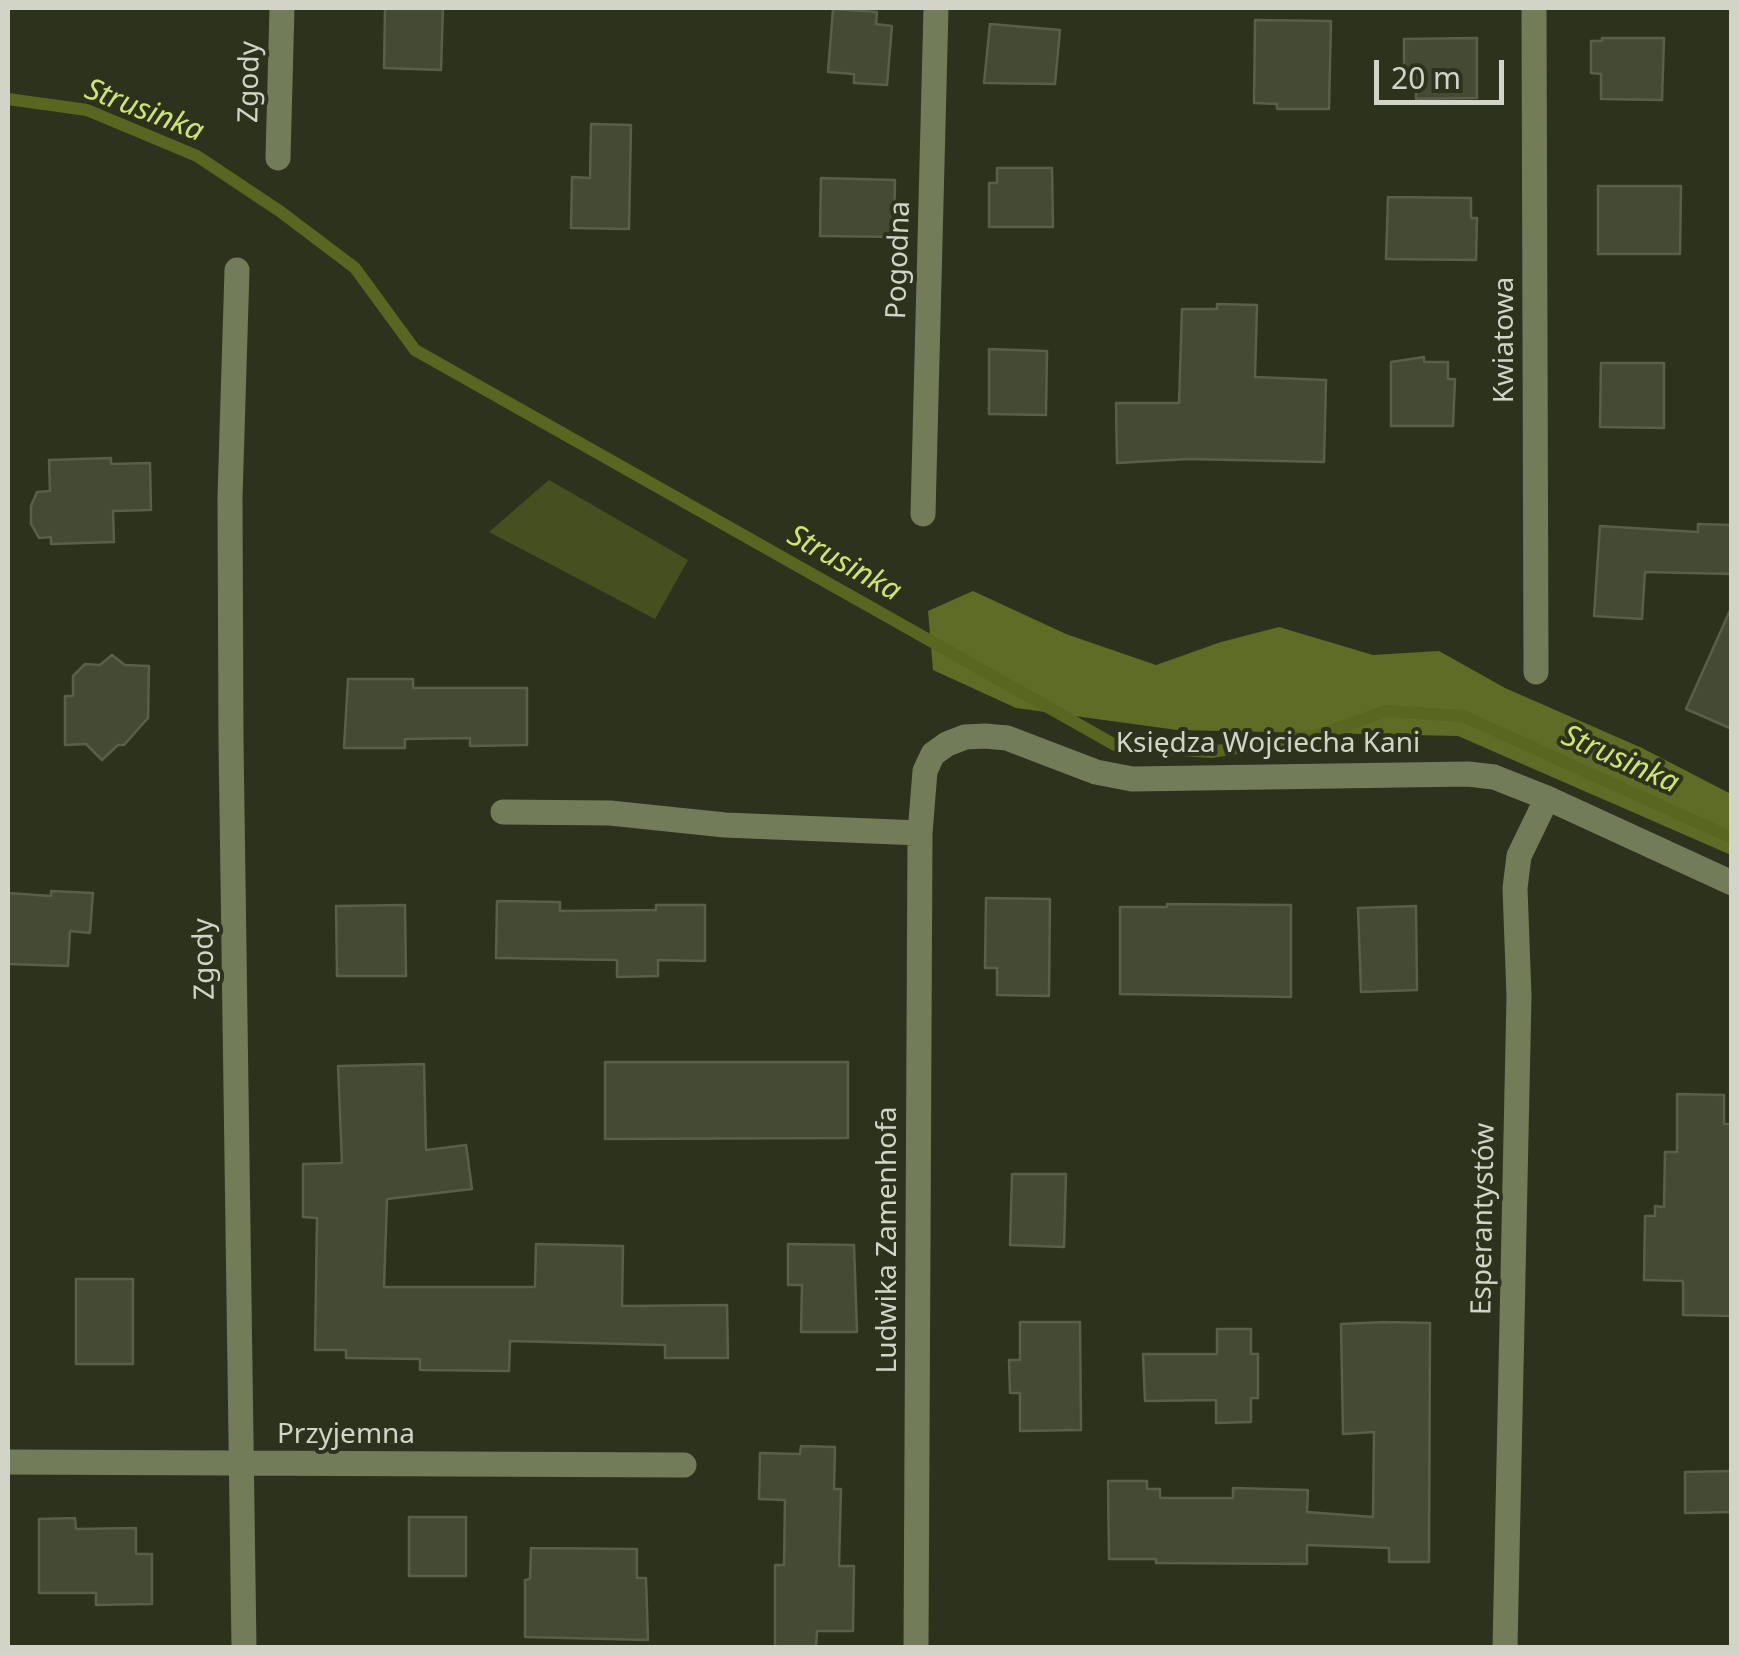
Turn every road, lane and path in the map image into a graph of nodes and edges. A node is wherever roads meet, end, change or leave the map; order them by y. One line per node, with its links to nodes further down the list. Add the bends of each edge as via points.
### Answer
1 (282, 8): 4 (street, Zgody)
2 (936, 8): 6 (street, Pogodna)
3 (1534, 8): 7 (street, Kwiatowa)
4 (278, 158)
5 (237, 270): 13 (street, Zgody, via 230,702)
6 (922, 514)
7 (1536, 672)
8 (1547, 798): 10 (street, Księdza Wojciecha Kani, via 1468,774 1132,779 1007,738 964,737 932,754); 11 (street, Księdza Wojciecha Kani); 17 (street, Esperantystów, via 1519,856 1515,888)
9 (502, 812): 10 (street)
10 (920, 833): 16 (street, Ludwika Zamenhofa)
11 (1732, 882)
12 (8, 1462): 13 (street, Przyjemna)
13 (244, 1465): 14 (street, Przyjemna); 15 (street, Zgody)
14 (684, 1466)
15 (244, 1648)
16 (916, 1648)
17 (1505, 1648)

